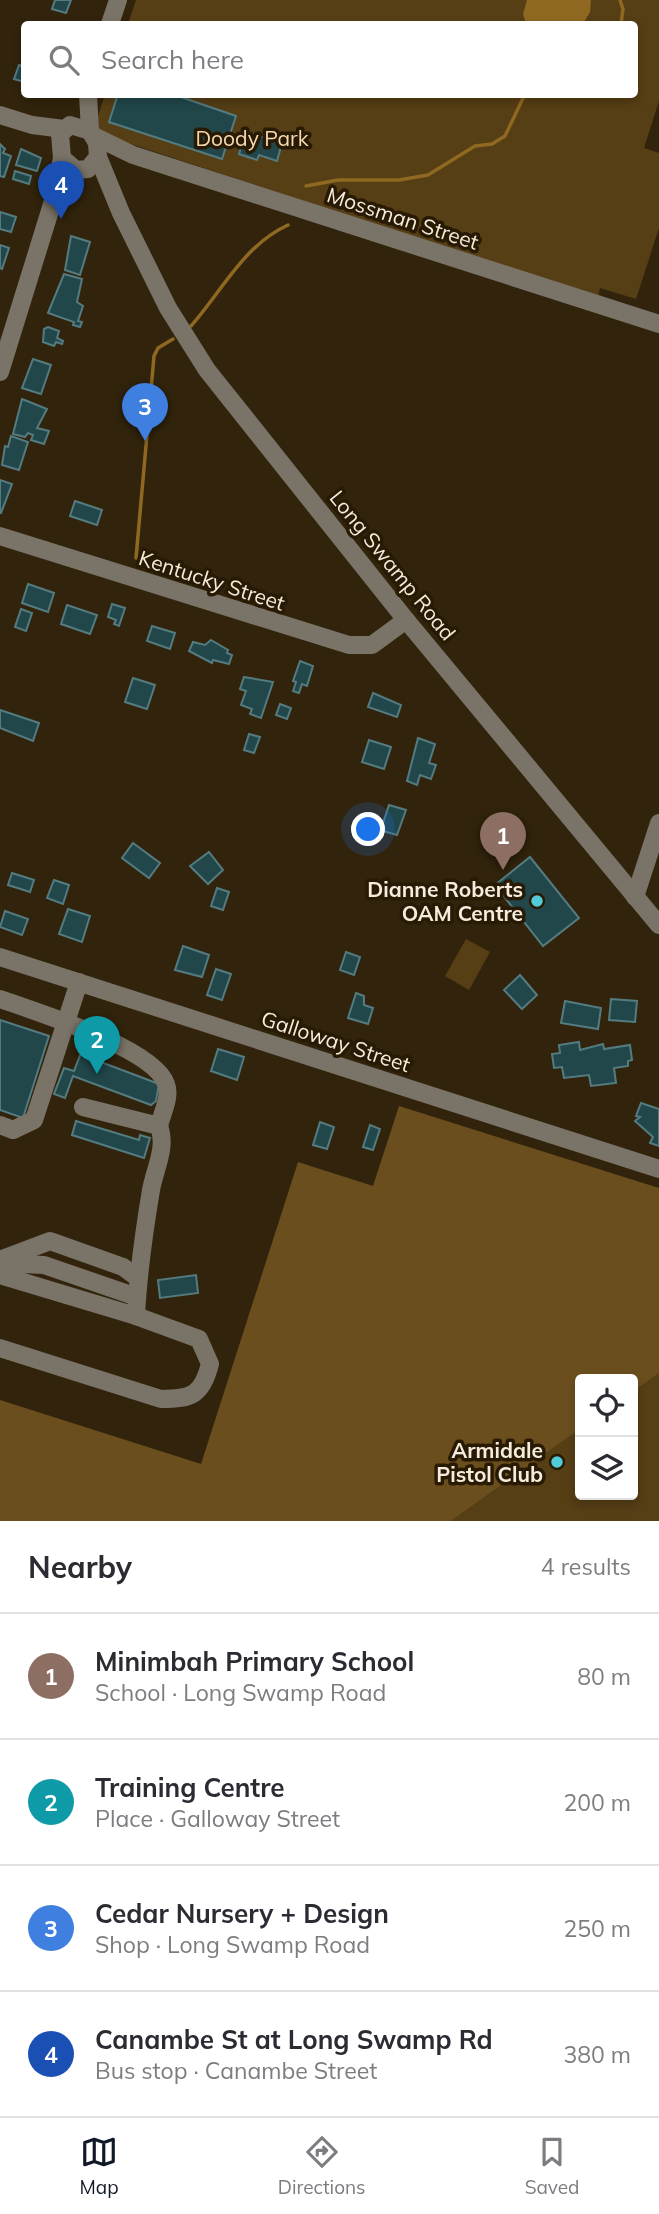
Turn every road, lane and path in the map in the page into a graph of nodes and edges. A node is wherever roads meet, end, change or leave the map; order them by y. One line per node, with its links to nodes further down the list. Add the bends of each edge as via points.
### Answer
1 (118, 0): 2 (street)
2 (111, 21)
3 (87, 98): 5 (street)
4 (0, 115): 5 (street, Mossman Street)
5 (81, 147): 6 (street, Mossman Street, via 132,155); 7 (street, via 52,201); 10 (street, Long Swamp Road, via 207,370)
6 (659, 324)
7 (6, 334): 8 (street)
8 (0, 372)
9 (0, 536): 10 (street, Kentucky Street, via 349,645 372,645)
10 (406, 620): 12 (street, Long Swamp Road)
11 (659, 822): 12 (street)
12 (635, 897): 13 (street, Long Swamp Road)
13 (659, 925)
14 (0, 957): 15 (street, Galloway Street)
15 (79, 982): 17 (street); 21 (street, Galloway Street)
16 (0, 999): 17 (street)
17 (66, 1023): 19 (street, via 34,1120 13,1130); 20 (street, via 143,1057 157,1068 167,1085)
18 (83, 1107): 20 (street)
19 (0, 1125)
20 (159, 1126): 24 (street, via 164,1140)
21 (659, 1169)
22 (0, 1262): 24 (street, via 50,1241 123,1267); 25 (street, via 44,1265)
23 (0, 1275): 26 (street)
24 (138, 1278): 25 (street)
25 (137, 1297): 26 (street)
26 (136, 1316): 27 (street, via 199,1339 210,1364 205,1384 187,1399 161,1399)
27 (0, 1348)

